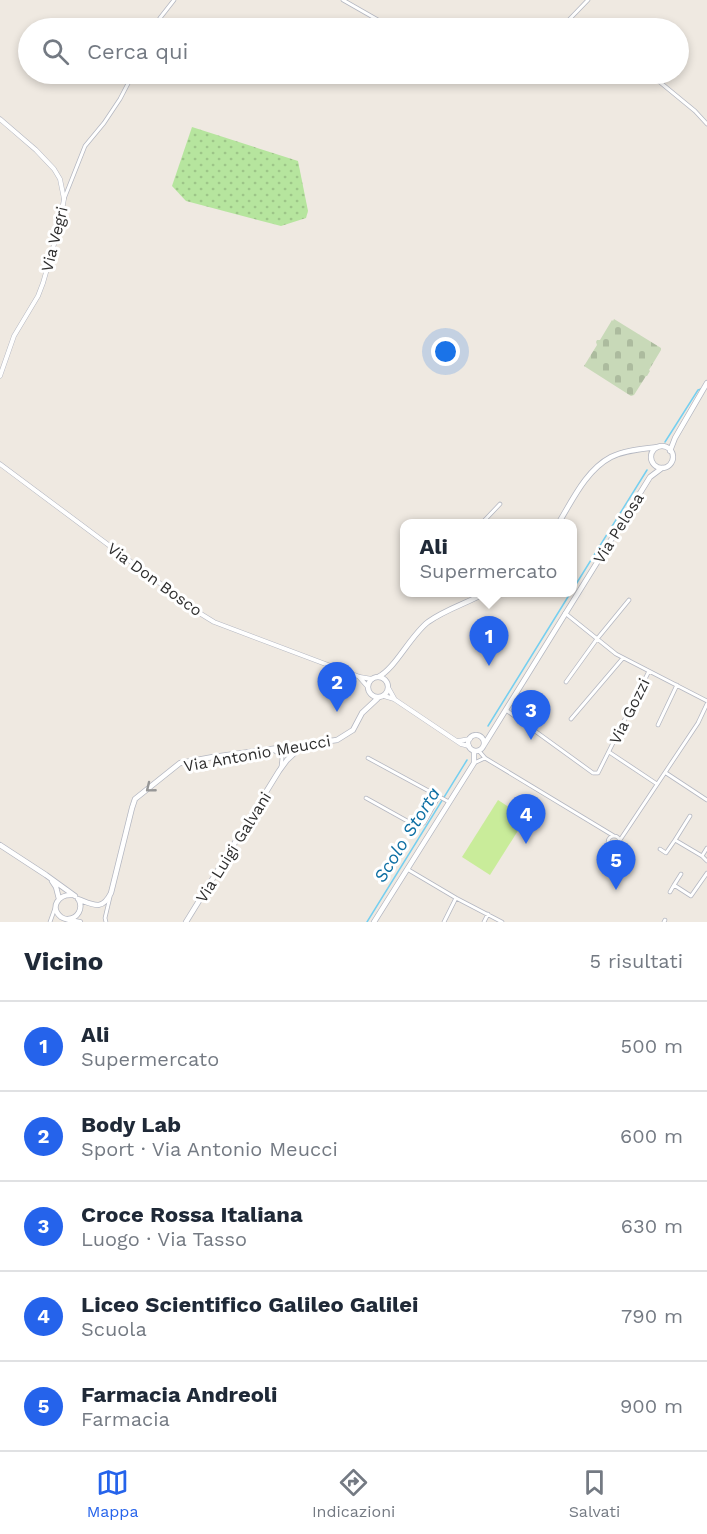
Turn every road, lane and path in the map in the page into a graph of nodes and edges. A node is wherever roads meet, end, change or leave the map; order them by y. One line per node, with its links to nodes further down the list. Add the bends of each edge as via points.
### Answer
1 (174, 0): 4 (street)
2 (343, 0): 5 (street)
3 (588, 0): 6 (street)
4 (161, 18)
5 (374, 18)
6 (571, 18)
7 (128, 84): 11 (street, via 85,146)
8 (662, 84): 10 (street)
9 (0, 118): 11 (street, Via Vegri, via 54,169)
10 (707, 124)
11 (64, 199): 12 (street, Via Vegri, via 43,283 10,345)
12 (0, 376)
13 (706, 384): 14 (main road, Via Pelosa)
14 (675, 438): 16 (main road, Via Pelosa); 17 (main road, Via Pelosa)
15 (657, 447): 16 (main road); 18 (main road); 19 (main road, Via Pelosa, via 652,452)
16 (664, 447): 17 (main road)
17 (670, 450): 21 (main road, Via Pelosa, via 671,463)
18 (635, 451): 19 (main road); 25 (main road, via 598,465)
19 (652, 461): 21 (main road); 22 (main road, Via Pelosa)
20 (0, 464): 35 (street, Via Don Bosco, via 214,622)
21 (662, 468): 22 (main road, Via Pelosa)
22 (650, 477): 26 (main road, Via Pelosa)
23 (500, 504): 24 (street)
24 (486, 519)
25 (561, 519)
26 (577, 594)
27 (476, 597): 33 (main road, via 428,622)
28 (575, 597): 30 (main road, Via Pelosa)
29 (629, 600): 31 (street)
30 (565, 613): 31 (street); 48 (main road, Via Pelosa)
31 (597, 639): 32 (street); 38 (street)
32 (623, 658): 34 (street); 49 (street)
33 (389, 670): 36 (main road); 37 (main road)
34 (649, 671): 39 (street); 60 (street, Via Gozzi)
35 (360, 677): 36 (street, Via Don Bosco); 40 (street)
36 (375, 678): 37 (main road, Via Don Bosco); 40 (main road)
37 (387, 682): 41 (main road)
38 (566, 682)
39 (677, 685): 46 (street); 50 (street)
40 (368, 687): 42 (main road)
41 (388, 688): 43 (main road); 45 (street)
42 (370, 694): 44 (main road); 47 (main road, Via Antonio Meucci)
43 (384, 696): 44 (main road); 45 (street)
44 (378, 698): 47 (main road, Via Antonio Meucci)
45 (394, 699): 54 (street)
46 (707, 703): 65 (street)
47 (365, 709): 55 (main road, Via Antonio Meucci, via 352,730 337,740)
48 (506, 710): 51 (main road, Via Pelosa); 60 (street, Via Gozzi, via 593,773 598,773)
49 (572, 719)
50 (658, 725)
51 (492, 733): 52 (main road); 56 (main road, Via Pelosa)
52 (480, 736): 53 (main road); 56 (main road)
53 (470, 739): 54 (street); 57 (main road)
54 (457, 741): 57 (street)
55 (303, 745): 58 (main road, Via Antonio Meucci); 64 (main road, Via Luigi Galvani)
56 (484, 745): 59 (main road)
57 (469, 746): 59 (main road)
58 (270, 749): 64 (street, via 282,758); 87 (main road, Via Antonio Meucci, one-way to 87, via 180,763 135,800)
59 (477, 751): 62 (street); 63 (main road)
60 (609, 752): 66 (street)
61 (368, 758): 68 (street)
62 (485, 758): 63 (street); 71 (street)
63 (474, 763): 68 (main road)
64 (279, 771): 96 (main road, Via Luigi Galvani)
65 (666, 772): 66 (street); 69 (street)
66 (657, 785): 73 (street)
67 (366, 798): 68 (street, via 418,827)
68 (443, 799): 81 (main road)
69 (707, 800)
70 (690, 816): 74 (street)
71 (608, 832): 72 (street); 75 (street)
72 (614, 836): 73 (street); 75 (street)
73 (620, 840): 75 (street, via 614,848)
74 (675, 840): 78 (street, via 666,853); 79 (street)
75 (609, 841)
76 (0, 844): 84 (main road)
77 (707, 848): 79 (street)
78 (660, 849)
79 (702, 856): 80 (street)
80 (707, 861)
81 (407, 870): 89 (street); 97 (main road)
82 (707, 873): 85 (street, via 691,896)
83 (681, 874): 85 (street)
84 (46, 875): 88 (main road); 90 (main road, via 56,886)
85 (674, 885): 86 (street)
86 (670, 892)
87 (111, 893): 88 (main road, via 99,906); 95 (street, Via Antonio Meucci)
88 (77, 898): 90 (main road, via 68,894); 92 (main road, via 81,907 78,914 72,919)
89 (456, 898): 91 (street); 98 (street)
90 (58, 901): 92 (main road, via 57,913); 93 (street)
91 (488, 915): 99 (street); 100 (street)
92 (65, 918): 93 (street); 94 (main road)
93 (51, 922)
94 (80, 922)
95 (106, 922)
96 (186, 922)
97 (375, 922)
98 (444, 922)
99 (484, 922)
100 (502, 922)

